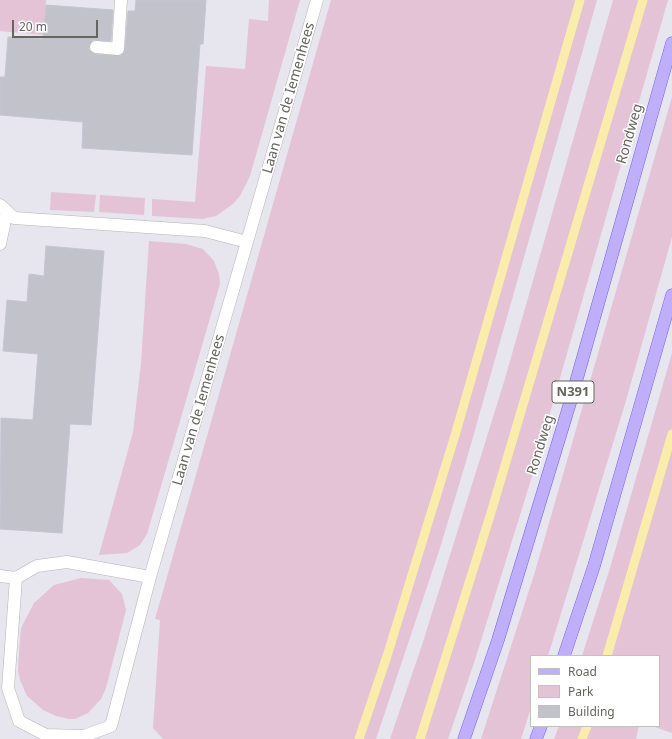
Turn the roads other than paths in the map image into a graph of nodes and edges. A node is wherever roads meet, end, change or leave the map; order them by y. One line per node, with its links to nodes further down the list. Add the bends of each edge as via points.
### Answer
1 (121, 0): 4 (street, via 118,49)
2 (317, 0): 6 (street, Laan van de Iemenhees)
3 (672, 43): 15 (main road, Rondweg / N391, via 570,403 498,640)
4 (96, 47)
5 (3, 208): 6 (street, via 14,218 205,231); 7 (street)
6 (248, 242): 10 (street, Laan van de Iemenhees)
7 (0, 244)
8 (672, 295): 12 (main road, via 594,566)
9 (0, 576): 11 (street)
10 (150, 577): 11 (street, via 67,562 37,566); 14 (street, Laan van de Iemenhees, via 111,726 84,736)
11 (16, 578): 14 (street, Laan van de Iemenhees, via 8,688 19,721)
12 (564, 655)
13 (541, 727): 16 (main road)
14 (45, 737)
15 (464, 739)
16 (536, 739)

